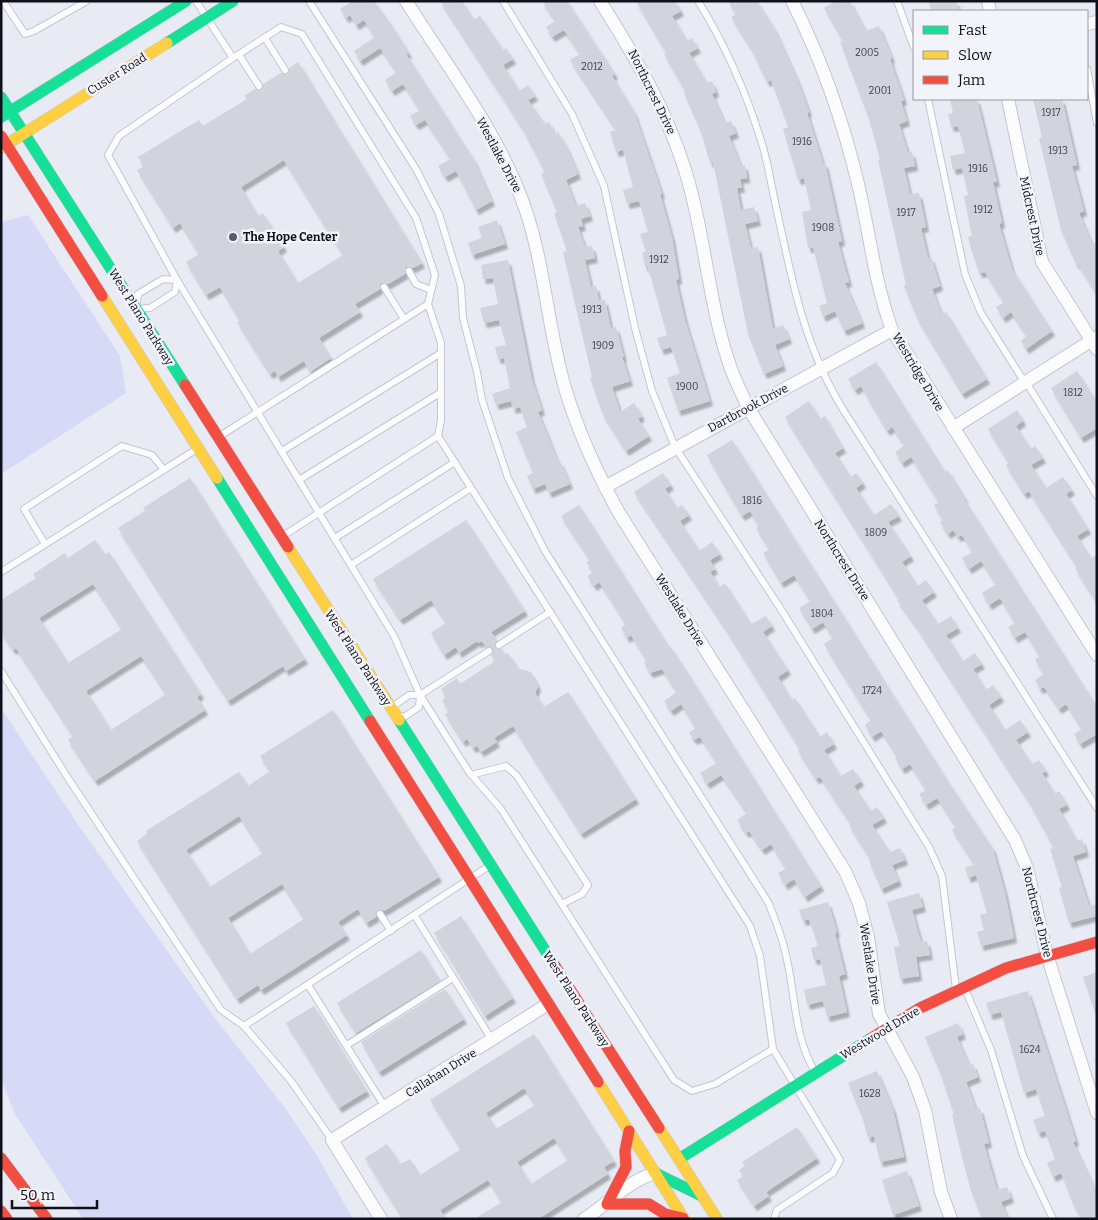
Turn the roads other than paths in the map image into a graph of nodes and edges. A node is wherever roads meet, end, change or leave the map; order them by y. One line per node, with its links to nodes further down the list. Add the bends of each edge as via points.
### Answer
1 (2, 1): 2 (lane, via 24,34)
2 (87, 1)
3 (186, 1): 23 (main road, Custer Road)
4 (196, 1): 13 (lane)
5 (233, 1): 13 (main road, Custer Road)
6 (309, 1): 87 (lane, via 416,170 438,214 461,286 463,318 482,400 508,478 530,524 768,902 779,926 788,962 800,1039)
7 (406, 1): 52 (street, Westlake Drive, via 494,140 515,180 532,231 565,387 583,439)
8 (503, 1): 46 (lane, via 572,114 604,186 650,382)
9 (600, 1): 41 (street, Northcrest Drive, via 629,46 673,134 691,190 729,364)
10 (698, 1): 37 (lane, via 734,69 763,148 793,286)
11 (792, 1): 34 (street, Westridge Drive, via 842,125 859,188 882,300)
12 (897, 1): 15 (lane)
13 (207, 17): 16 (lane); 25 (main road, Custer Road)
14 (265, 38): 16 (lane); 17 (lane); 30 (lane, via 281,28 302,34 416,218 435,275)
15 (913, 45)
16 (236, 57): 19 (lane); 28 (lane, via 120,136 108,156)
17 (285, 70)
18 (1088, 74): 24 (lane)
19 (259, 86)
20 (1, 97): 23 (main road, West Plano Parkway)
21 (928, 100): 39 (lane, via 966,274 981,313)
22 (1008, 100): 35 (street, Midcrest Drive, via 1042,262)
23 (6, 114): 25 (main road, West Plano Parkway)
24 (1097, 123)
25 (24, 133): 26 (main road, Custer Road); 32 (main road, West Plano Parkway)
26 (3, 143): 38 (main road, West Plano Parkway)
27 (409, 271): 30 (lane, via 416,284)
28 (177, 280): 32 (lane, via 174,292 150,308); 32 (lane, via 163,279 138,294); 42 (lane)
29 (384, 286): 33 (lane)
30 (431, 290): 31 (lane)
31 (428, 304): 33 (lane); 36 (lane, via 441,343)
32 (136, 308): 45 (main road, West Plano Parkway)
33 (404, 319): 42 (lane)
34 (892, 330): 37 (street, Dartbrook Drive); 43 (street, Westridge Drive)
35 (1095, 342): 39 (street)
36 (440, 353): 40 (lane); 48 (lane)
37 (820, 370): 41 (street, Dartbrook Drive); 69 (lane)
38 (153, 379): 45 (main road, via 199,437); 47 (main road, West Plano Parkway)
39 (1025, 382): 43 (street); 54 (lane)
40 (440, 393): 44 (lane); 51 (lane)
41 (749, 409): 46 (street, Dartbrook Drive); 77 (street, Northcrest Drive, via 1015,840 1027,868)
42 (258, 412): 45 (lane); 48 (lane)
43 (953, 428): 64 (street, Westridge Drive)
44 (438, 436): 49 (lane); 55 (lane)
45 (219, 440): 56 (main road, West Plano Parkway)
46 (675, 447): 52 (street, Dartbrook Drive); 80 (lane, via 929,846 942,876)
47 (197, 449): 50 (lane); 67 (main road, West Plano Parkway)
48 (282, 451): 51 (lane)
49 (455, 462): 53 (lane); 57 (lane)
50 (164, 470): 58 (lane); 58 (lane, via 152,455 122,446 24,509)
51 (299, 480): 55 (lane)
52 (605, 487): 83 (street, Westlake Drive, via 845,871 859,903 868,937 877,1007)
53 (471, 488): 59 (lane); 61 (lane)
54 (1097, 496)
55 (319, 513): 56 (lane); 57 (lane)
56 (281, 537): 67 (main road, West Plano Parkway)
57 (335, 538): 59 (lane)
58 (45, 544): 60 (lane)
59 (351, 565): 66 (lane, via 394,636)
60 (1, 572)
61 (550, 612): 62 (lane); 86 (lane, via 750,926 760,956)
62 (499, 645)
63 (489, 651): 66 (lane)
64 (1097, 655)
65 (1, 671): 82 (lane, via 221,1010)
66 (420, 696): 67 (lane, via 409,695 395,705); 67 (lane, via 419,707 404,717); 68 (lane)
67 (386, 722): 70 (main road, West Plano Parkway); 71 (main road, West Plano Parkway)
68 (471, 774): 72 (lane, via 501,808); 72 (lane, via 506,766 517,776 588,885 582,894)
69 (1097, 808)
70 (490, 865): 71 (lane); 92 (main road, West Plano Parkway)
71 (471, 879): 74 (lane); 81 (main road, West Plano Parkway)
72 (562, 904): 86 (lane, via 674,1080 692,1091 715,1084)
73 (380, 914): 75 (lane)
74 (415, 916): 75 (lane); 78 (lane)
75 (391, 931): 79 (lane)
76 (1097, 942): 77 (main road, Westwood Drive)
77 (1047, 955): 80 (main road, Westwood Drive); 90 (street, Northcrest Drive)
78 (452, 978): 84 (lane); 85 (lane)
79 (308, 985): 82 (lane); 85 (lane)
80 (960, 988): 83 (main road, Westwood Drive); 111 (lane, via 991,1050 1023,1156)
81 (548, 1004): 84 (street, Callahan Drive); 91 (main road, West Plano Parkway)
82 (244, 1026): 93 (lane, via 292,1081)
83 (886, 1028): 87 (main road, Westwood Drive); 110 (street, Westlake Drive, via 913,1077 925,1110 941,1192)
84 (492, 1040): 89 (street, Callahan Drive)
85 (347, 1045): 89 (lane)
86 (773, 1049): 88 (lane)
87 (816, 1073): 88 (main road, Westwood Drive)
88 (796, 1086): 96 (main road, Westwood Drive); 109 (lane, via 840,1160 833,1173 777,1210)
89 (386, 1107): 93 (street, Callahan Drive)
90 (1097, 1113)
91 (629, 1131): 94 (main road); 97 (main road, West Plano Parkway); 101 (main road, via 626,1167)
92 (664, 1136): 94 (main road); 96 (main road, West Plano Parkway)
93 (332, 1140): 106 (street)
94 (659, 1154): 96 (main road); 97 (main road)
95 (1, 1158): 105 (main road)
96 (679, 1159): 98 (main road); 99 (main road, West Plano Parkway)
97 (655, 1173): 98 (main road); 100 (main road, West Plano Parkway); 101 (street, via 618,1193)
98 (674, 1181): 99 (main road); 100 (main road)
99 (703, 1197): 108 (main road, West Plano Parkway)
100 (672, 1198): 103 (main road, West Plano Parkway)
101 (607, 1204): 103 (main road, via 649,1204 666,1214); 107 (street)
102 (1, 1211): 104 (main road)
103 (684, 1218)
104 (7, 1219)
105 (47, 1219)
106 (381, 1219)
107 (584, 1219)
108 (717, 1219)
109 (774, 1219)
110 (951, 1219)
111 (1053, 1219)

